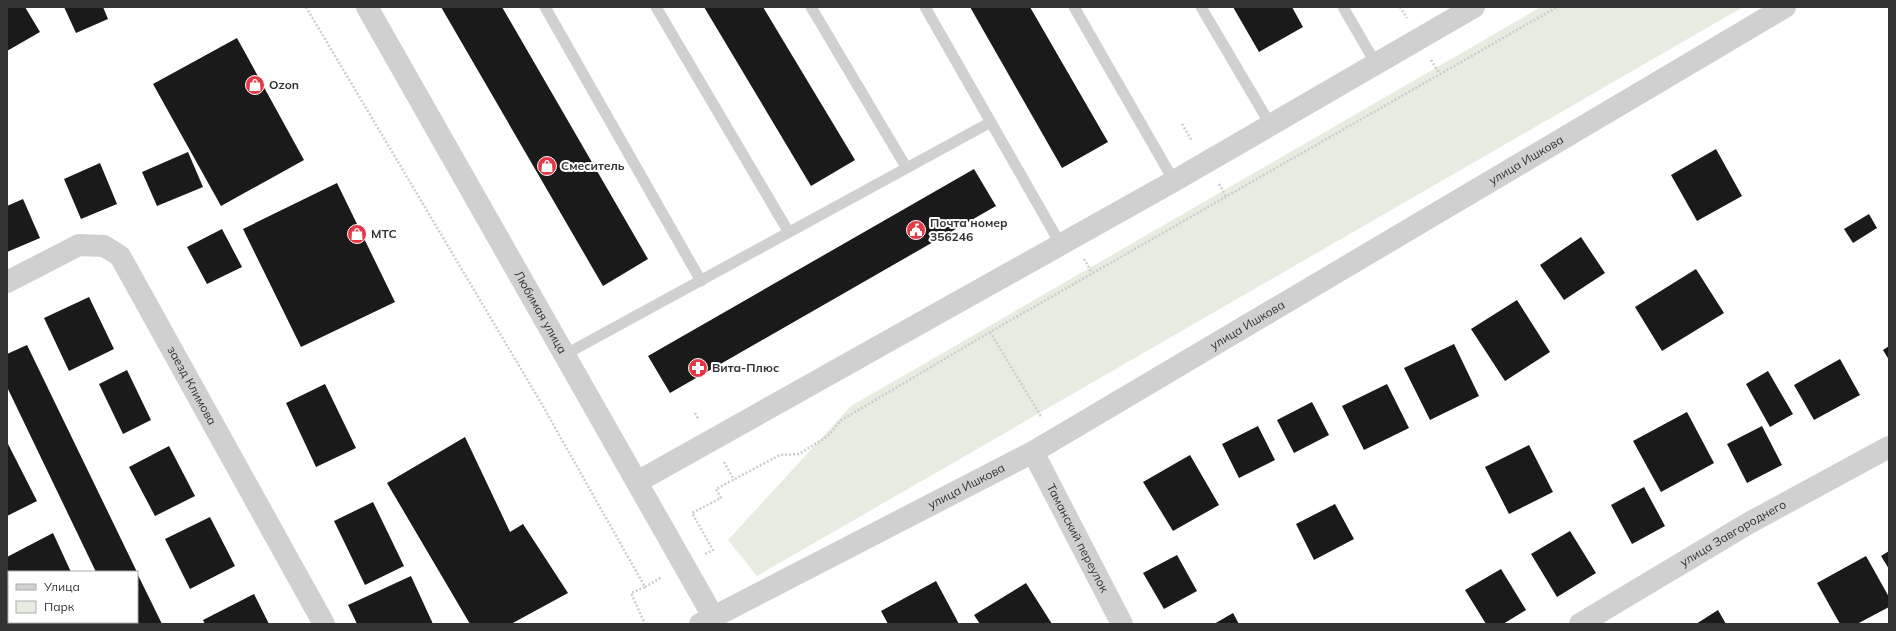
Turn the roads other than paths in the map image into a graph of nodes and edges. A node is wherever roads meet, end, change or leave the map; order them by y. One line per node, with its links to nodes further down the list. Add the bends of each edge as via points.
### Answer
1 (367, 7): 20 (street, Любимая улица)
2 (545, 7): 18 (lane)
3 (656, 7): 16 (lane)
4 (811, 7): 14 (lane)
5 (925, 7): 12 (lane)
6 (1074, 7): 15 (lane)
7 (1201, 7): 13 (lane)
8 (1343, 7): 11 (lane)
9 (1785, 7): 22 (street, улица Ишкова)
10 (1462, 10): 11 (street)
11 (1376, 64): 13 (street)
12 (990, 122): 14 (lane); 17 (lane)
13 (1270, 124): 15 (street)
14 (906, 167): 16 (lane)
15 (1174, 181): 17 (street)
16 (788, 231): 18 (lane)
17 (1061, 244): 23 (street)
18 (701, 281): 20 (lane)
19 (7, 282): 25 (street, заезд Климова, via 79,245 104,246 120,256)
20 (566, 354): 23 (street, Любимая улица)
21 (1889, 447): 27 (street, улица Завгороднего, via 1749,523)
22 (1032, 452): 24 (street, улица Ишкова); 26 (street, Таманский переулок)
23 (637, 482): 24 (street, Любимая улица)
24 (707, 621)
25 (324, 624)
26 (1122, 624)
27 (1580, 624)

